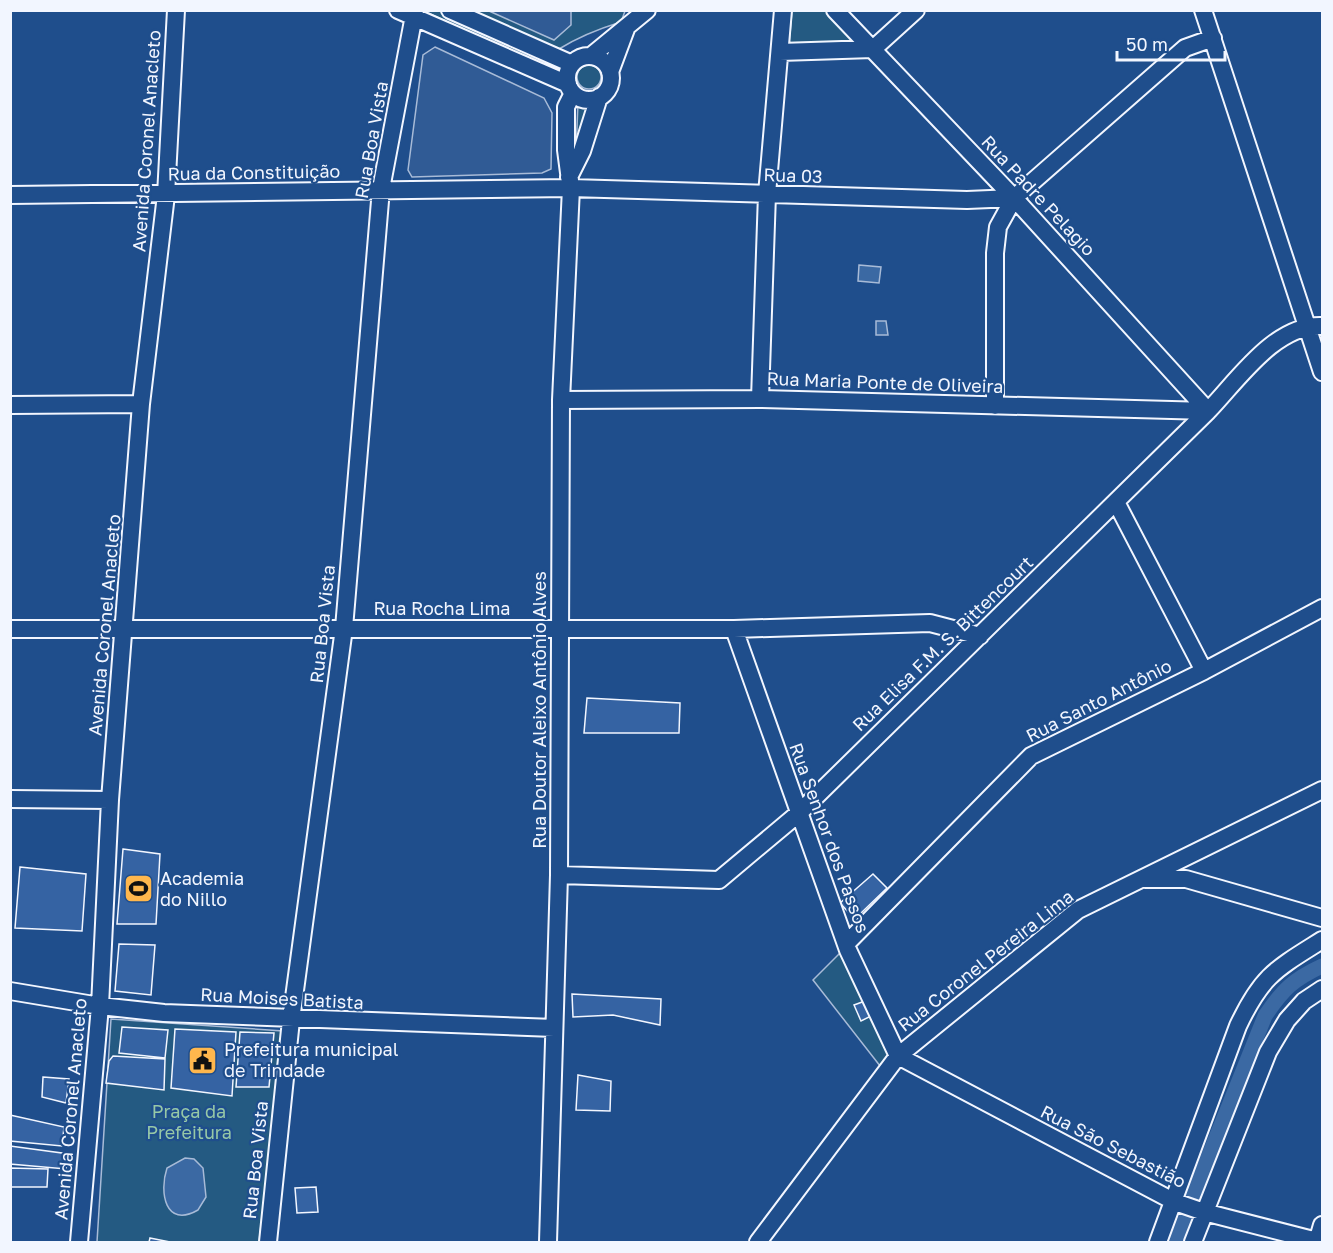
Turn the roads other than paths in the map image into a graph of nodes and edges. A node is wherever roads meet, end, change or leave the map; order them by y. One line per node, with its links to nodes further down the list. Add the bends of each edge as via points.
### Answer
1 (176, 10): 23 (street, Avenida Coronel Anacleto)
2 (398, 10): 10 (street)
3 (450, 10): 16 (street)
4 (631, 10): 11 (street)
5 (647, 10): 11 (street)
6 (783, 10): 14 (street)
7 (835, 10): 13 (street, Rua Padre Pelagio)
8 (916, 10): 13 (street)
9 (1203, 10): 12 (street)
10 (415, 14): 18 (street); 21 (street, Rua Boa Vista)
11 (626, 29): 15 (street); 17 (street)
12 (1213, 38): 25 (street, via 1185,48); 26 (street)
13 (873, 49): 14 (street); 25 (street, Rua Padre Pelagio)
14 (780, 52): 24 (street)
15 (591, 56): 16 (street, via 583,56); 17 (street, via 603,61)
16 (572, 64): 18 (street, via 568,70)
17 (610, 72): 19 (street, via 608,89)
18 (571, 88): 19 (street, via 583,98); 20 (street, Rua Doutor Aleixo Antônio Alves, via 566,106)
19 (599, 97): 20 (street, Rua Doutor Aleixo Antônio Alves)
20 (570, 183): 21 (street, Rua da Constituição); 24 (street, Rua 03); 29 (street, Rua Doutor Aleixo Antônio Alves)
21 (381, 189): 23 (street, Rua da Constituição); 36 (street, Rua Boa Vista)
22 (10, 195): 23 (street, Rua da Constituição)
23 (166, 195): 30 (street, Avenida Coronel Anacleto)
24 (767, 195): 25 (street, Rua 03); 28 (street)
25 (1014, 198): 32 (street, via 998,227 995,253); 33 (street, Rua Padre Pelagio)
26 (1315, 325): 27 (street); 33 (street, Rua Elisa F.M. S. Bittencourt, via 1288,334 1264,352)
27 (1323, 372)
28 (760, 399): 29 (street, Rua Maria Ponte de Oliveira); 32 (street, Rua Maria Ponte de Oliveira)
29 (561, 400): 38 (street, Rua Doutor Aleixo Antônio Alves)
30 (141, 404): 31 (street); 40 (street, Avenida Coronel Anacleto)
31 (10, 405)
32 (994, 406): 33 (street, Rua Maria Ponte de Oliveira)
33 (1208, 411): 34 (street, Rua Elisa F.M. S. Bittencourt)
34 (1116, 502): 41 (street, Rua Elisa F.M. S. Bittencourt); 42 (street)
35 (1323, 608): 42 (street, Rua Santo Antônio)
36 (344, 628): 38 (street, Rua Rocha Lima); 40 (street, Rua Rocha Lima); 55 (street, Rua Boa Vista)
37 (10, 629): 40 (street, Rua Rocha Lima)
38 (560, 629): 39 (street, Rua Rocha Lima); 47 (street, Rua Doutor Aleixo Antônio Alves)
39 (734, 629): 41 (street, Rua Rocha Lima, via 930,623); 46 (street, Rua Senhor dos Passos)
40 (125, 630): 45 (street, Avenida Coronel Anacleto)
41 (980, 636): 46 (street, Rua Elisa F.M. S. Bittencourt)
42 (1204, 671): 51 (street, Rua Santo Antônio, via 1031,756)
43 (1323, 790): 48 (street)
44 (10, 799): 45 (street)
45 (110, 800): 54 (street, Avenida Coronel Anacleto)
46 (799, 813): 47 (street, Rua Elisa F.M. S. Bittencourt, via 719,880); 51 (street, Rua Senhor dos Passos)
47 (559, 875): 56 (street, Rua Doutor Aleixo Antônio Alves)
48 (1141, 879): 49 (street, Rua Coronel Pereira Lima, via 1186,879); 57 (street, Rua Coronel Pereira Lima, via 1078,910)
49 (1323, 918)
50 (1323, 940): 58 (street, via 1272,974 1252,996)
51 (846, 944): 57 (street, Rua Senhor dos Passos)
52 (1323, 989): 59 (street, via 1304,1001 1287,1020 1268,1053)
53 (10, 991): 54 (street, Rua Moises Batista)
54 (100, 1006): 55 (street, Rua Moises Batista); 62 (street, Avenida Coronel Anacleto)
55 (291, 1020): 56 (street, Rua Moises Batista); 63 (street, Rua Boa Vista)
56 (554, 1029): 61 (street, Rua Doutor Aleixo Antônio Alves)
57 (898, 1056): 58 (street, Rua São Sebastião); 64 (street, Rua Coronel Pereira Lima)
58 (1175, 1202): 59 (street, Rua São Sebastião); 65 (street)
59 (1204, 1212): 66 (street); 67 (street, Rua São Sebastião)
60 (1323, 1225): 67 (street)
61 (553, 1240)
62 (79, 1242)
63 (268, 1242)
64 (758, 1242)
65 (1158, 1242)
66 (1193, 1242)
67 (1319, 1242)

